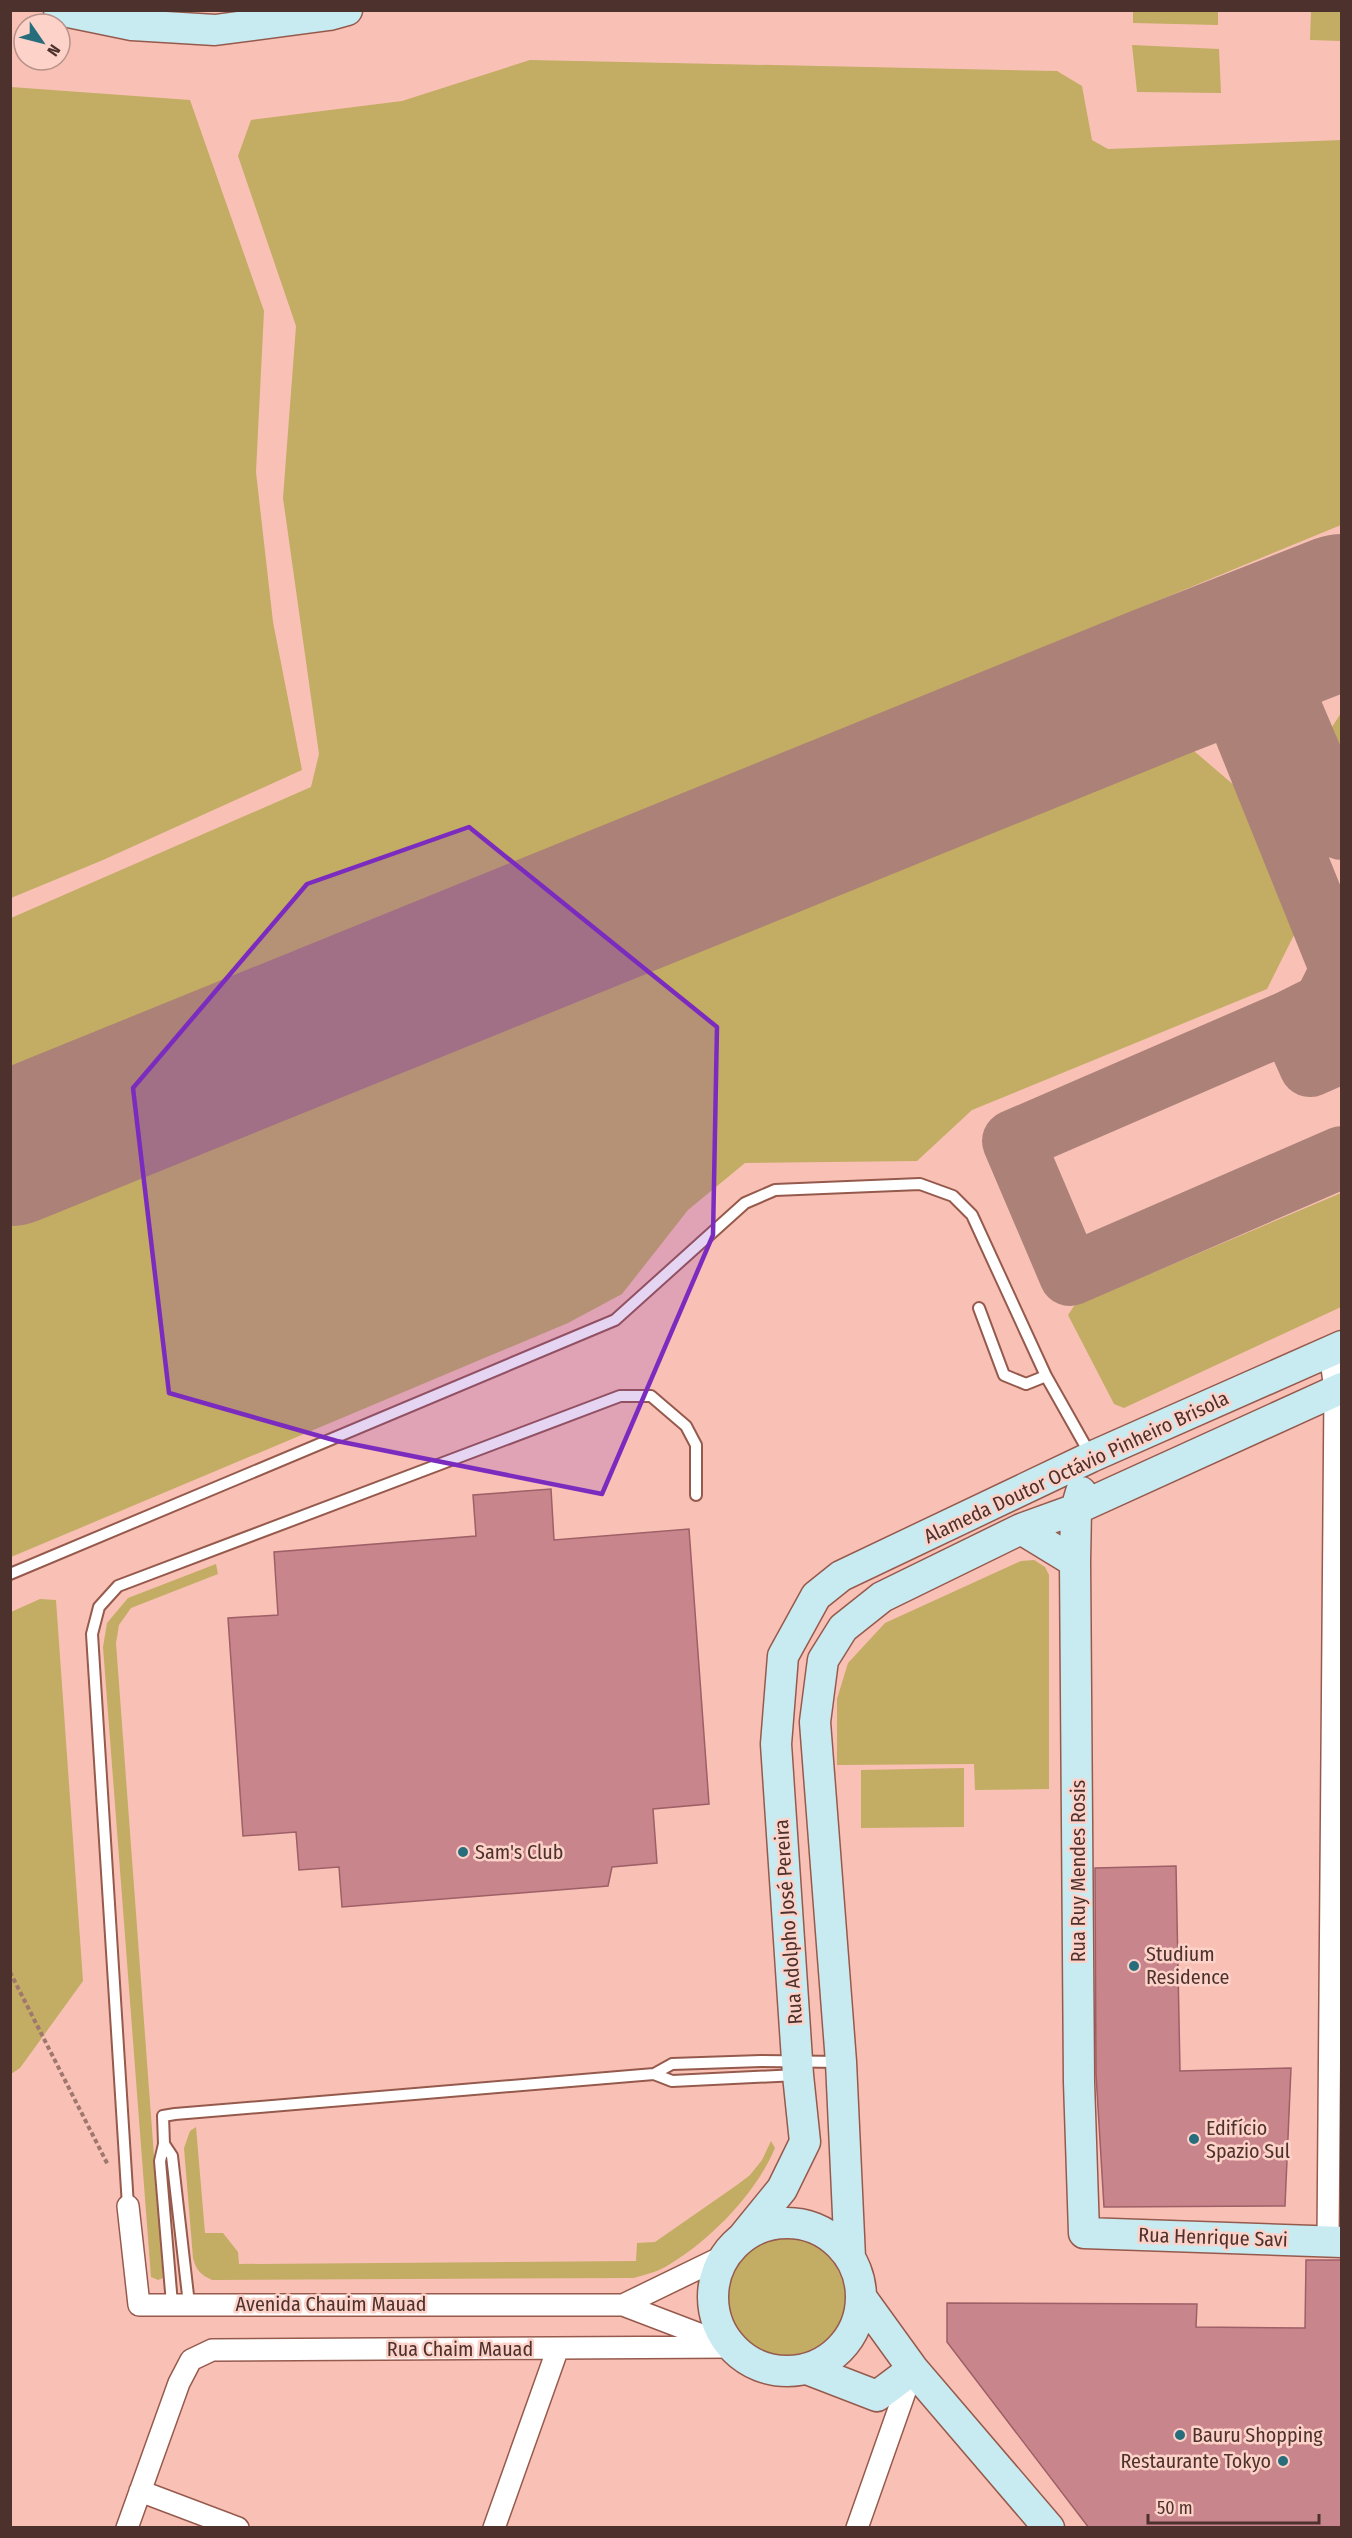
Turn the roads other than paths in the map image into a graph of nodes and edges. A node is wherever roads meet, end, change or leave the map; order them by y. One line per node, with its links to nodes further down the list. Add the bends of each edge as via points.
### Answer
1 (59, 10): 2 (street, via 132,25 215,30)
2 (347, 10)
3 (978, 1308): 5 (lane, via 1004,1375 1026,1384)
4 (1336, 1349): 6 (street); 7 (street, Alameda Doutor Octávio Pinheiro Brisola)
5 (1046, 1376): 7 (lane); 12 (lane, via 972,1215 953,1196 920,1184 775,1190 745,1203 615,1320)
6 (1338, 1390): 9 (street, Alameda Doutor Octávio Pinheiro Brisola); 20 (street)
7 (1091, 1457): 9 (street, Rua Ruy Mendes Rosis); 13 (street, Alameda Doutor Octávio Pinheiro Brisola, via 841,1576)
8 (696, 1495): 18 (lane, via 696,1445 686,1426 651,1395 620,1396 118,1586 99,1607 92,1634)
9 (1076, 1509): 10 (street, Alameda Doutor Octávio Pinheiro Brisola); 11 (street, Rua Ruy Mendes Rosis)
10 (1021, 1529): 11 (street); 14 (street, Alameda Doutor Octávio Pinheiro Brisola, via 882,1597 843,1628 823,1660 815,1722)
11 (1076, 1562): 19 (street, Rua Ruy Mendes Rosis, via 1079,2070)
12 (10, 1574)
13 (816, 1596): 15 (street, Rua Adolpho José Pereira, via 783,1656 776,1744)
14 (841, 2062): 15 (lane); 22 (street)
15 (798, 2068): 16 (lane, via 672,2081); 16 (lane, via 672,2064); 21 (street, Rua Adolpho José Pereira, via 805,2142 782,2189)
16 (654, 2074): 17 (lane, via 163,2116)
17 (164, 2144): 24 (lane, via 160,2161); 24 (lane, via 172,2156)
18 (128, 2206): 24 (street, Avenida Chauim Mauad, via 139,2305)
19 (1084, 2233): 20 (street, Rua Henrique Savi)
20 (1335, 2242)
21 (734, 2246): 22 (street, via 764,2226 789,2223 813,2227 834,2239); 25 (street, Avenida Chauim Mauad); 26 (street, via 715,2278 712,2304 719,2328)
22 (850, 2258): 23 (street)
23 (861, 2297): 28 (street, via 857,2321 846,2342 828,2359); 29 (street)
24 (181, 2304): 25 (street, Avenida Chauim Mauad)
25 (623, 2305): 26 (street, Avenida Chauim Mauad)
26 (731, 2347): 27 (street, Rua Chaim Mauad); 28 (street, via 749,2362 767,2369)
27 (558, 2348): 30 (street, Rua Chaim Mauad, via 212,2350 191,2360 179,2383); 33 (street)
28 (807, 2369): 29 (street, via 877,2396)
29 (913, 2369): 34 (street); 35 (street)
30 (140, 2491): 31 (street); 32 (street)
31 (127, 2528)
32 (237, 2528)
33 (494, 2528)
34 (857, 2528)
35 (1049, 2528)

